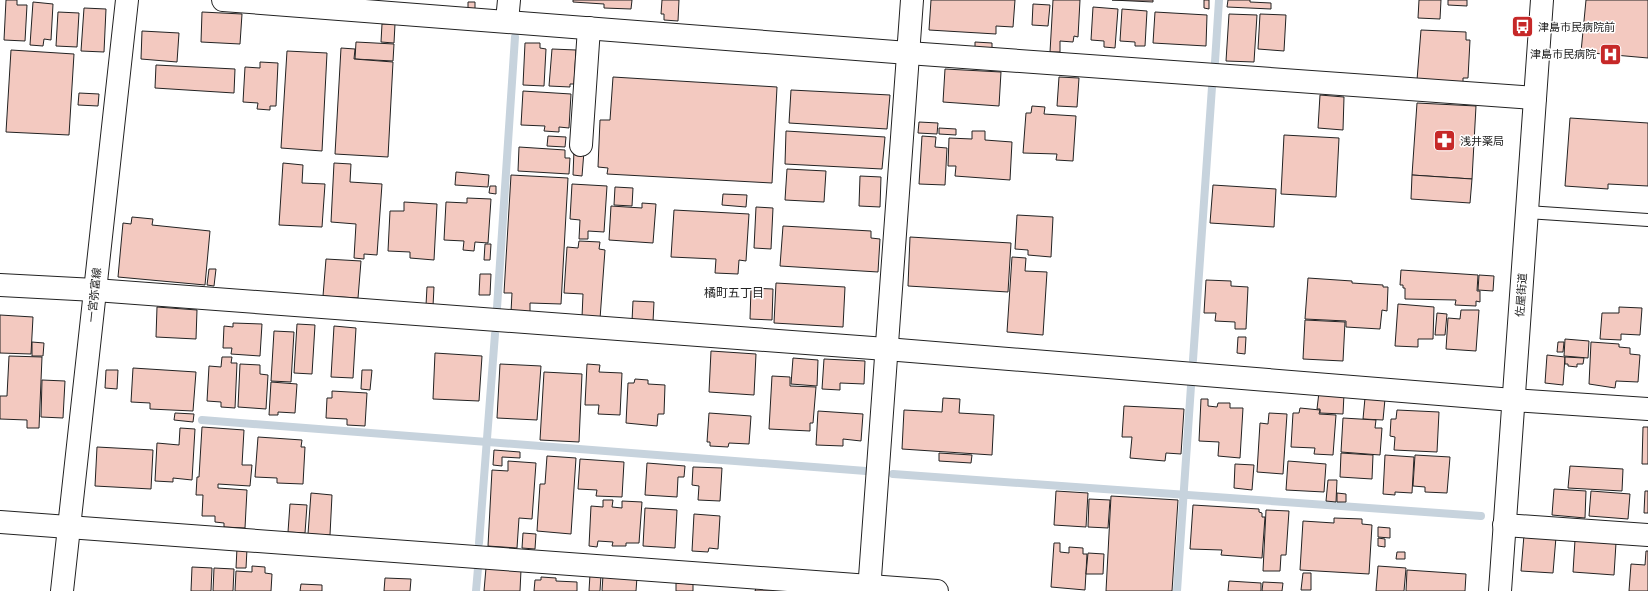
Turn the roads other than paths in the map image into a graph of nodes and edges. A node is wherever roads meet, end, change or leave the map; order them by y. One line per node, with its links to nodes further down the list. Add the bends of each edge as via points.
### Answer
1 (127, 0): 15 (street, 一宮弥富線)
2 (223, 0): 6 (street)
3 (509, 0): 7 (street)
4 (912, 0): 9 (street)
5 (1542, 0): 10 (street, 佐屋街道)
6 (376, 5): 7 (street)
7 (507, 21): 8 (street)
8 (589, 28): 9 (street); 11 (street)
9 (908, 53): 10 (street); 16 (street)
10 (1535, 98): 12 (street, 佐屋街道)
11 (581, 145)
12 (1527, 212): 13 (lane); 17 (street, 佐屋街道)
13 (1648, 220)
14 (0, 285): 15 (street)
15 (95, 290): 16 (street); 21 (street, 一宮弥富線)
16 (886, 349): 17 (street); 23 (street)
17 (1513, 400): 18 (street); 20 (street, 佐屋街道)
18 (1648, 409)
19 (0, 522): 21 (street)
20 (1504, 525): 22 (street); 26 (street, 佐屋街道)
21 (69, 528): 23 (street); 24 (street, 一宮弥富線)
22 (1648, 535)
23 (869, 589): 25 (street)
24 (62, 591)
25 (937, 591)
26 (1500, 591)

